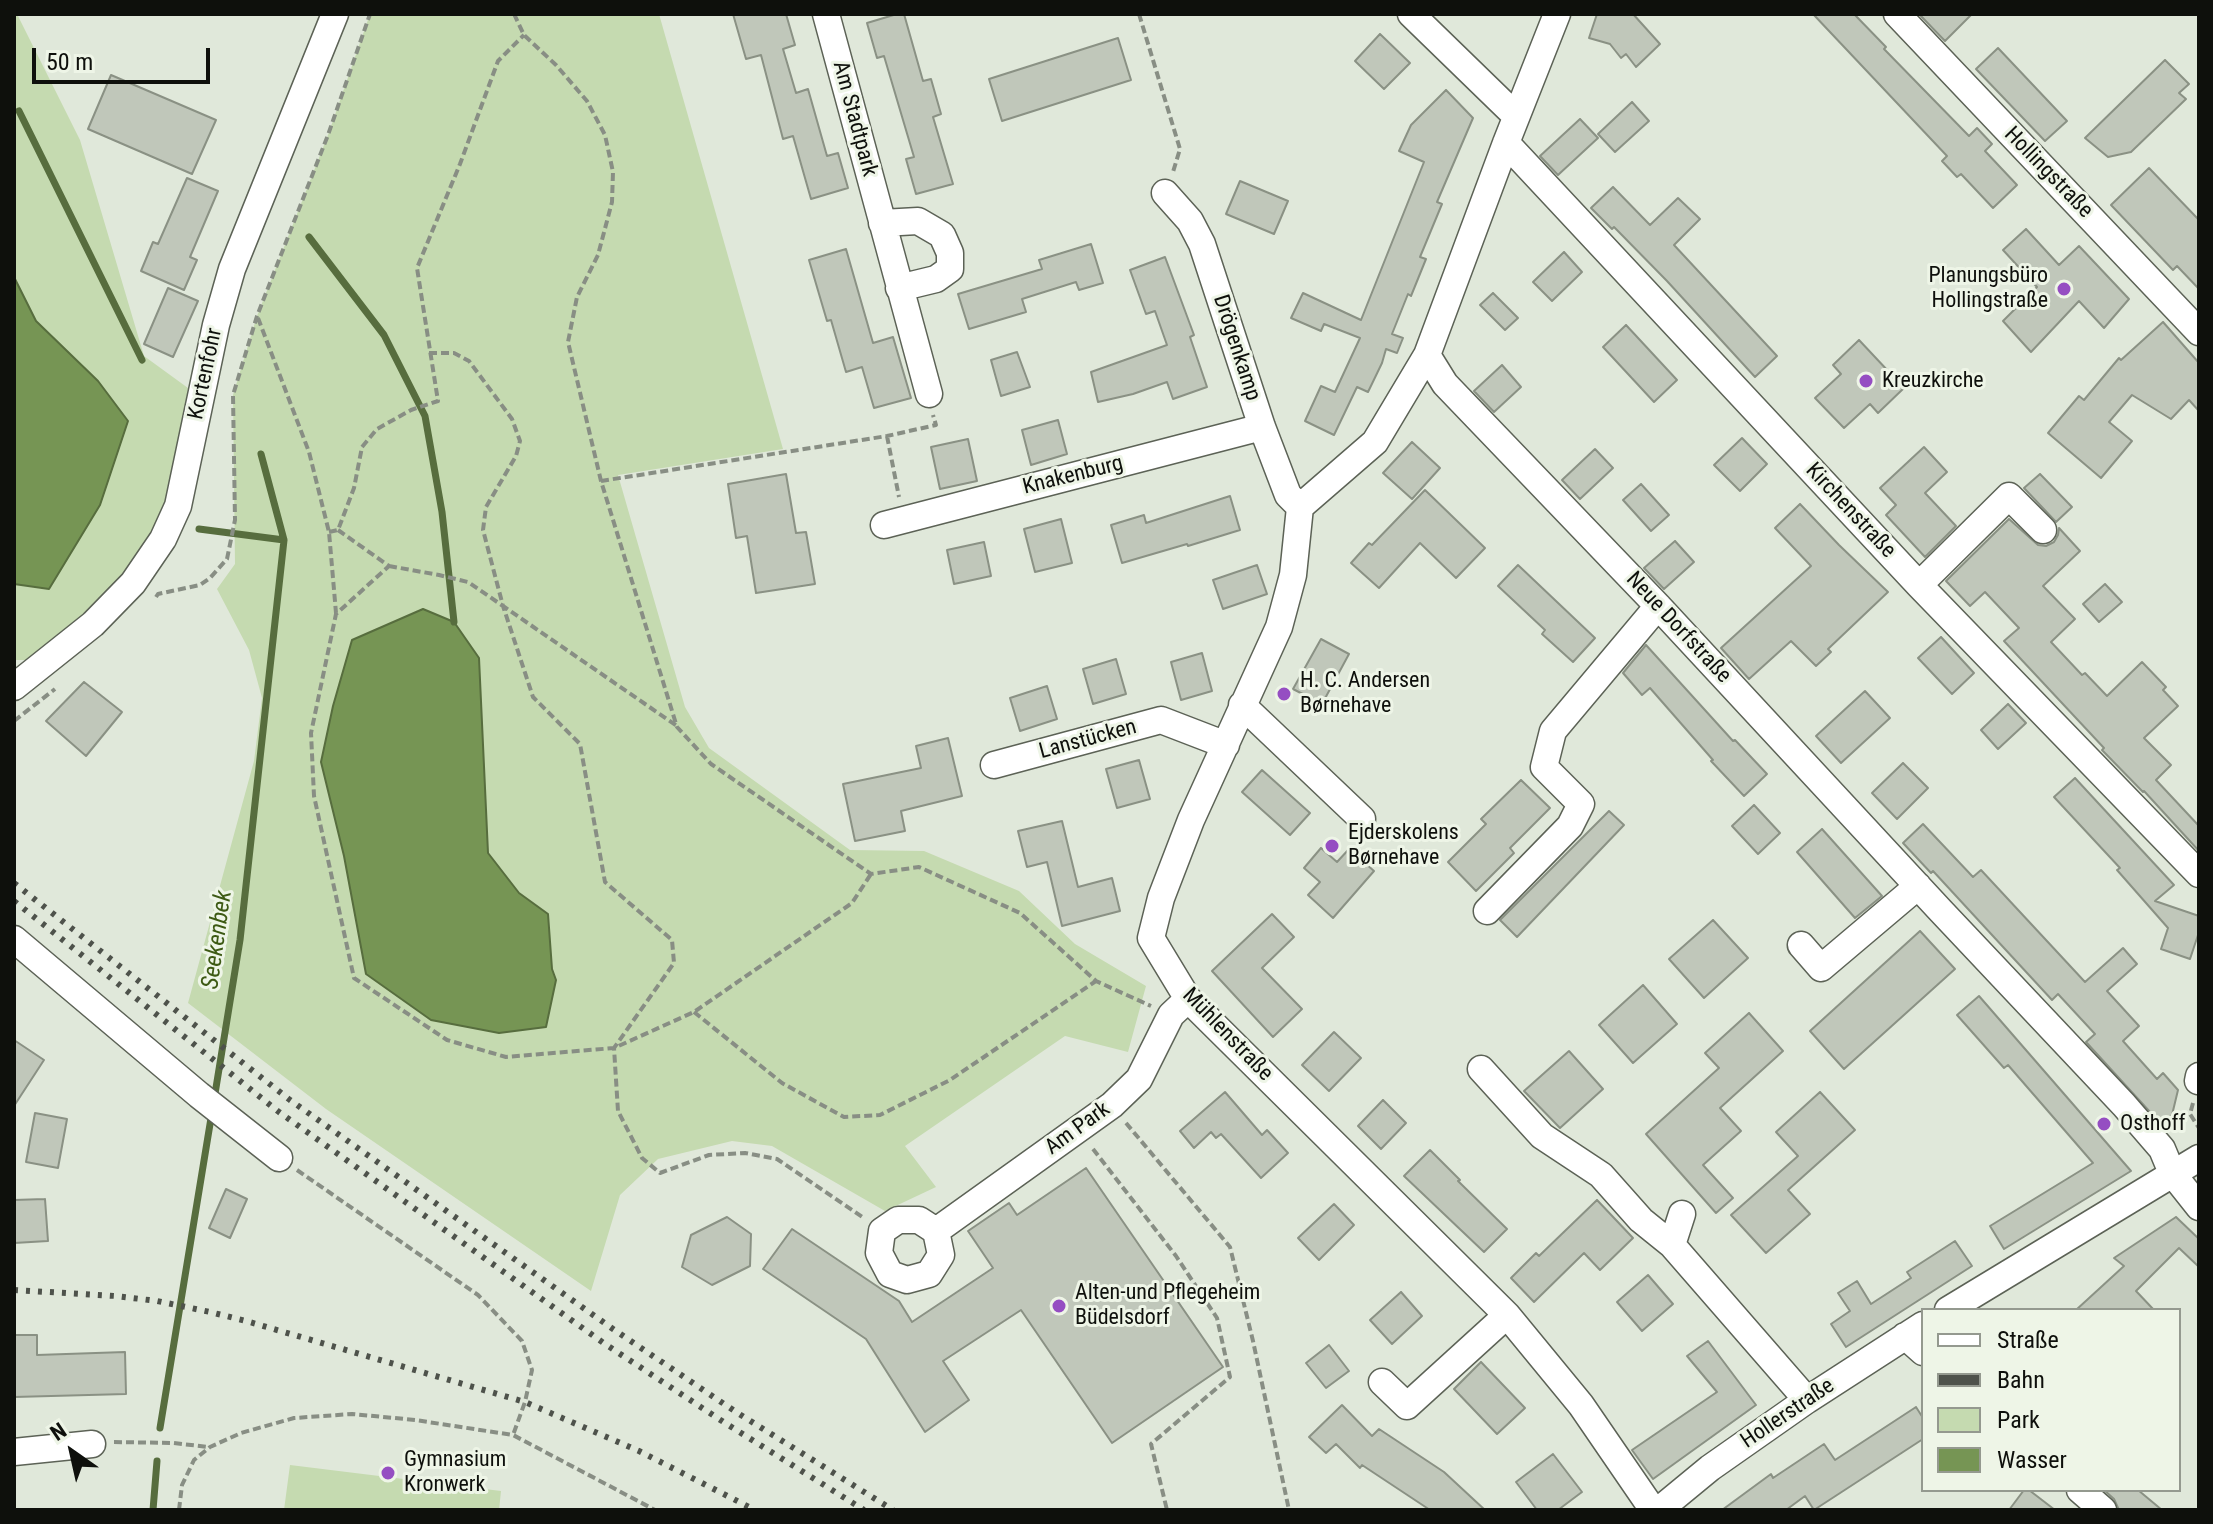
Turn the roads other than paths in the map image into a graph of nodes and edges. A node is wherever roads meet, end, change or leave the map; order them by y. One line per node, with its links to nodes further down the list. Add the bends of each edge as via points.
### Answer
1 (335, 14): 20 (street, Kortenfohr, via 232,269 178,506 163,539 133,583 93,624)
2 (826, 14): 9 (street, Am Stadtpark)
3 (1411, 14): 6 (street)
4 (1557, 14): 6 (street)
5 (1897, 14): 11 (street, Hollingstraße)
6 (1516, 116): 7 (street)
7 (1506, 143): 12 (street); 18 (street, Kirchenstraße)
8 (1165, 193): 14 (street, Drögenkamp, via 1202,244)
9 (882, 223): 10 (street, Am Stadtpark); 10 (street, via 918,221 942,235 950,253 950,269 936,279)
10 (899, 288): 13 (street, Am Stadtpark)
11 (2199, 332)
12 (1427, 355): 15 (street, via 1375,442); 19 (street, Neue Dorfstraße, via 1445,384)
13 (929, 394)
14 (1262, 427): 15 (street, Drögenkamp, via 1288,495); 16 (street, Knakenburg)
15 (1300, 507): 21 (street, Mühlenstraße, via 1293,575 1279,627)
16 (894, 522)
17 (2043, 530): 18 (street, via 2009,496)
18 (1919, 585): 25 (street, Kirchenstraße)
19 (1658, 606): 26 (street, Neue Dorfstraße); 27 (street, via 1553,731 1544,767 1581,804 1570,826)
20 (14, 687)
21 (1242, 705): 22 (street, Mühlenstraße); 24 (street)
22 (1226, 745): 23 (street, Lanstücken, via 1161,720); 30 (street, Mühlenstraße, via 1191,820 1151,938)
23 (994, 765)
24 (1362, 819)
25 (2199, 874)
26 (1918, 886): 29 (street, via 1821,968); 34 (street, Neue Dorfstraße, via 2124,1105 2162,1149)
27 (1487, 911)
28 (14, 939): 32 (street)
29 (1801, 945)
30 (1179, 1007): 37 (street, Am Park, via 1139,1079 1112,1105); 40 (street, Mühlenstraße)
31 (1481, 1069): 38 (street, via 1542,1136 1601,1175)
32 (279, 1158)
33 (2199, 1158): 34 (street)
34 (2172, 1173): 35 (street, Neue Dorfstraße); 39 (street)
35 (2199, 1207)
36 (1682, 1214): 38 (street)
37 (936, 1231): 37 (street, via 919,1220 898,1220 882,1231 879,1253 890,1274 907,1280 929,1274 941,1255)
38 (1672, 1245): 43 (street)
39 (1951, 1308)
40 (1507, 1315): 42 (street, via 1407,1406); 47 (street, Mühlenstraße, via 1581,1405)
41 (1917, 1338): 43 (street, Hollerstraße)
42 (1382, 1382)
43 (1807, 1400): 48 (street, Hollerstraße)
44 (92, 1444): 45 (street)
45 (14, 1452)
46 (2082, 1492): 49 (street)
47 (1653, 1510)
48 (1659, 1510)
49 (2103, 1510)

